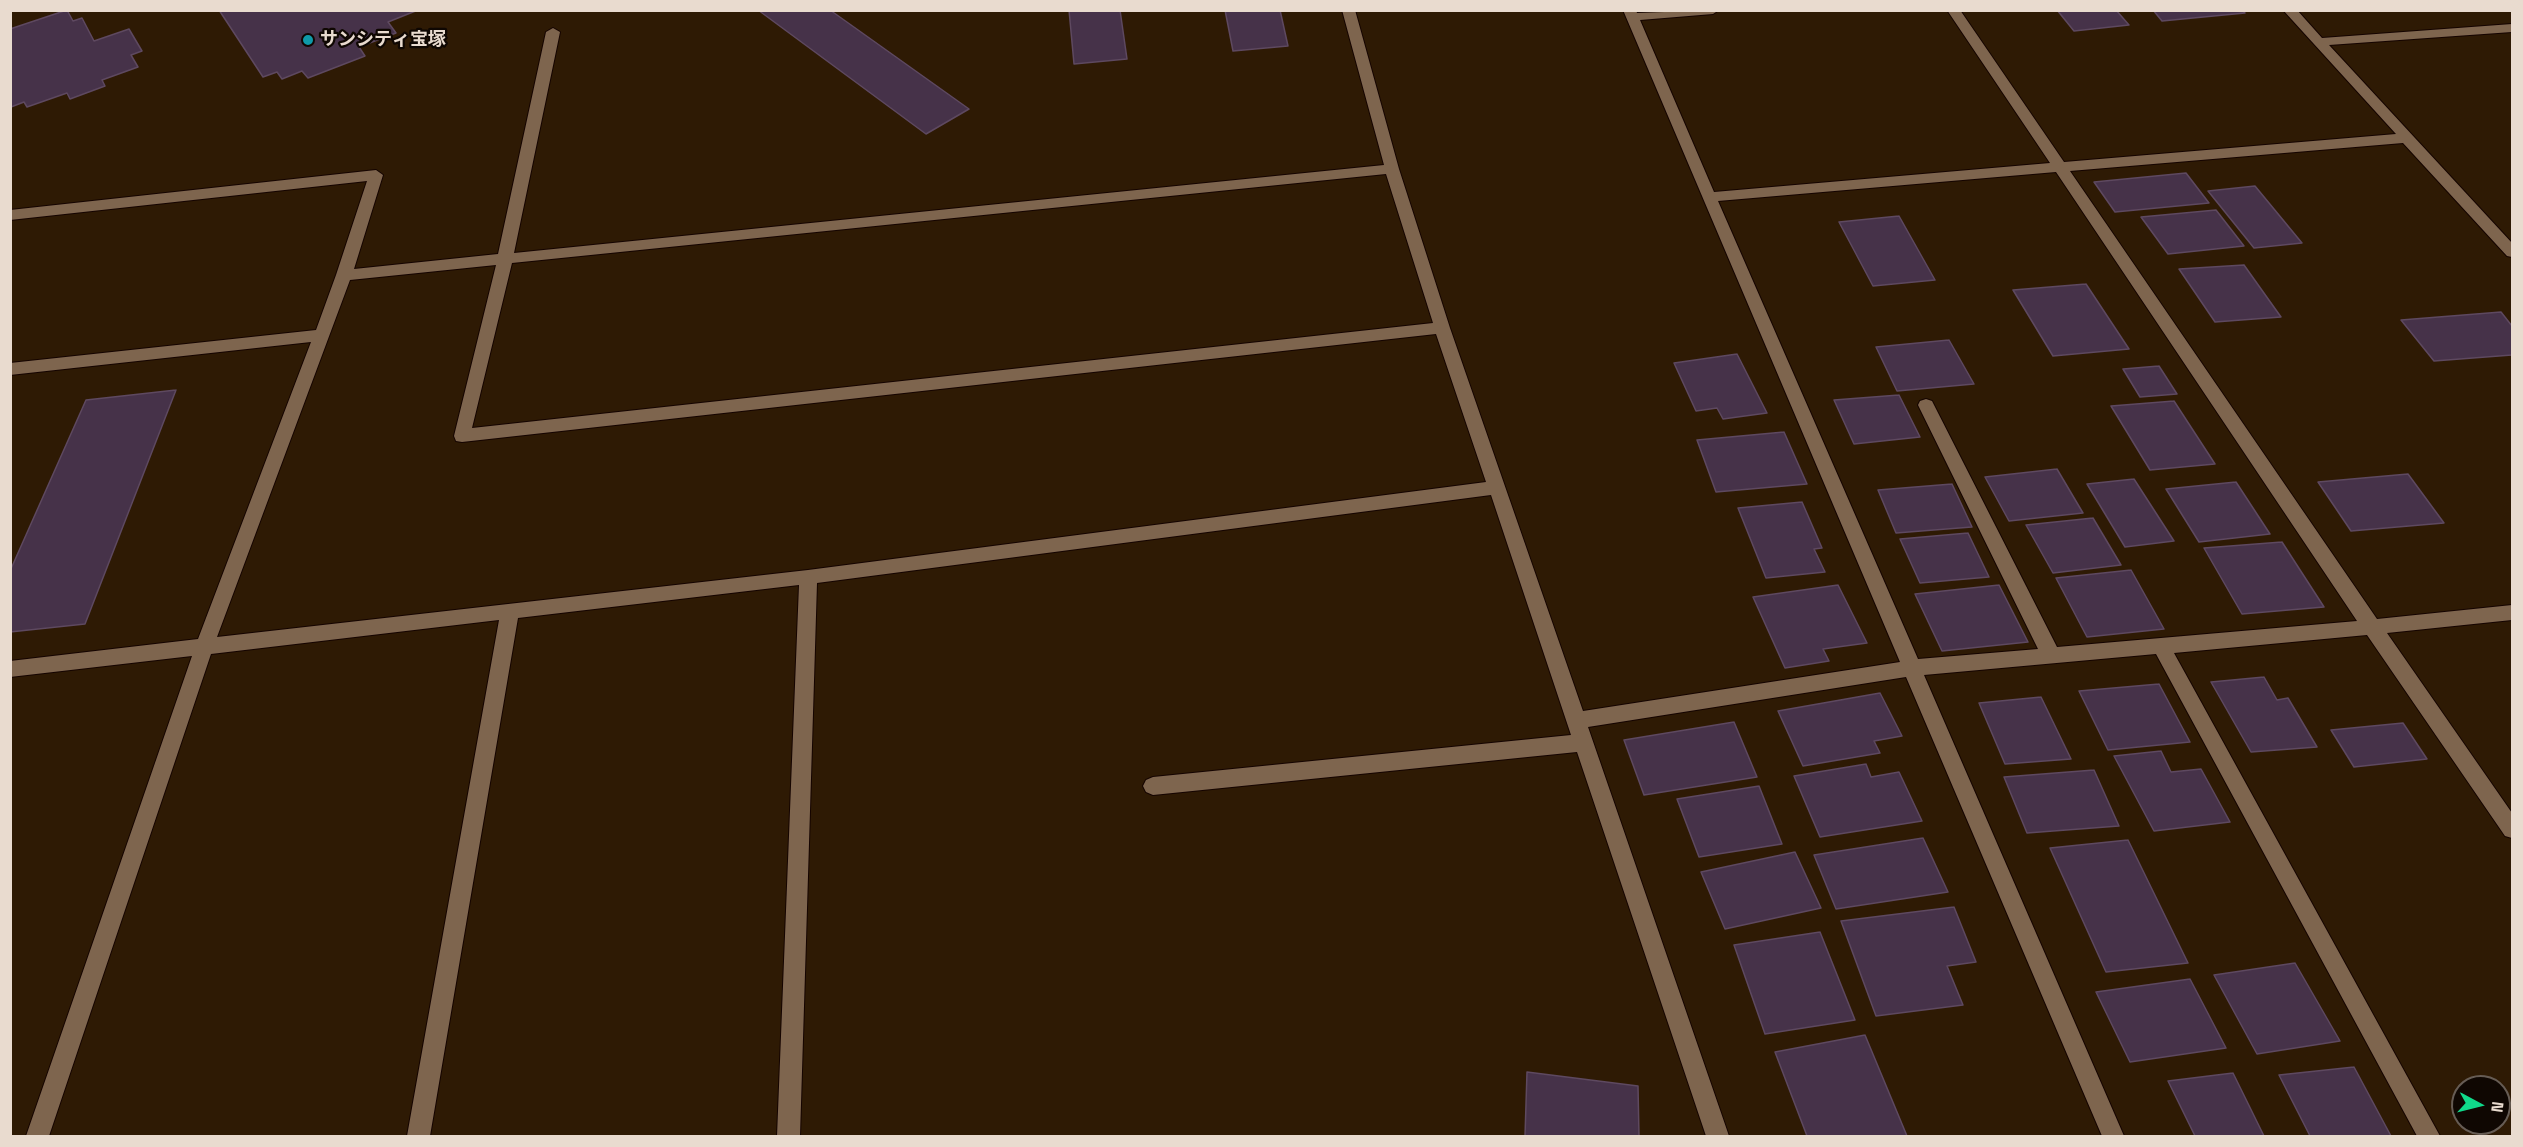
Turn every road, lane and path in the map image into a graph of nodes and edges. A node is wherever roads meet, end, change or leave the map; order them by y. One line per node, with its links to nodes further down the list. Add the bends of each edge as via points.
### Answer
1 (1348, 10): 11 (street)
2 (1713, 10): 5 (street)
3 (1953, 10): 10 (street)
4 (2289, 10): 8 (street)
5 (1630, 14): 12 (street)
6 (2512, 28): 8 (street)
7 (553, 32): 15 (street)
8 (2318, 42): 9 (street)
9 (2405, 138): 10 (street); 14 (street)
10 (2058, 166): 12 (street); 25 (street)
11 (1392, 169): 15 (street); 17 (street)
12 (1708, 197): 29 (street)
13 (10, 214): 16 (street, via 376,175)
14 (2512, 252)
15 (505, 260): 16 (street); 17 (street, via 462,436)
16 (344, 275): 18 (street)
17 (1442, 328): 21 (street)
18 (320, 335): 19 (street); 26 (street)
19 (10, 369)
20 (1926, 405): 28 (street)
21 (1495, 488): 22 (street); 31 (street)
22 (807, 577): 23 (street); 37 (street)
23 (510, 611): 26 (street); 36 (street)
24 (2512, 612): 25 (street)
25 (2372, 627): 27 (street); 34 (street)
26 (205, 645): 30 (street); 35 (street)
27 (2161, 646): 28 (street); 40 (street)
28 (2051, 655): 29 (street)
29 (1912, 668): 31 (street); 39 (street)
30 (10, 669)
31 (1575, 721): 32 (street)
32 (1583, 743): 33 (street); 38 (street)
33 (1153, 786)
34 (2512, 829)
35 (37, 1137)
36 (419, 1137)
37 (789, 1137)
38 (1718, 1137)
39 (2113, 1137)
40 (2429, 1137)

